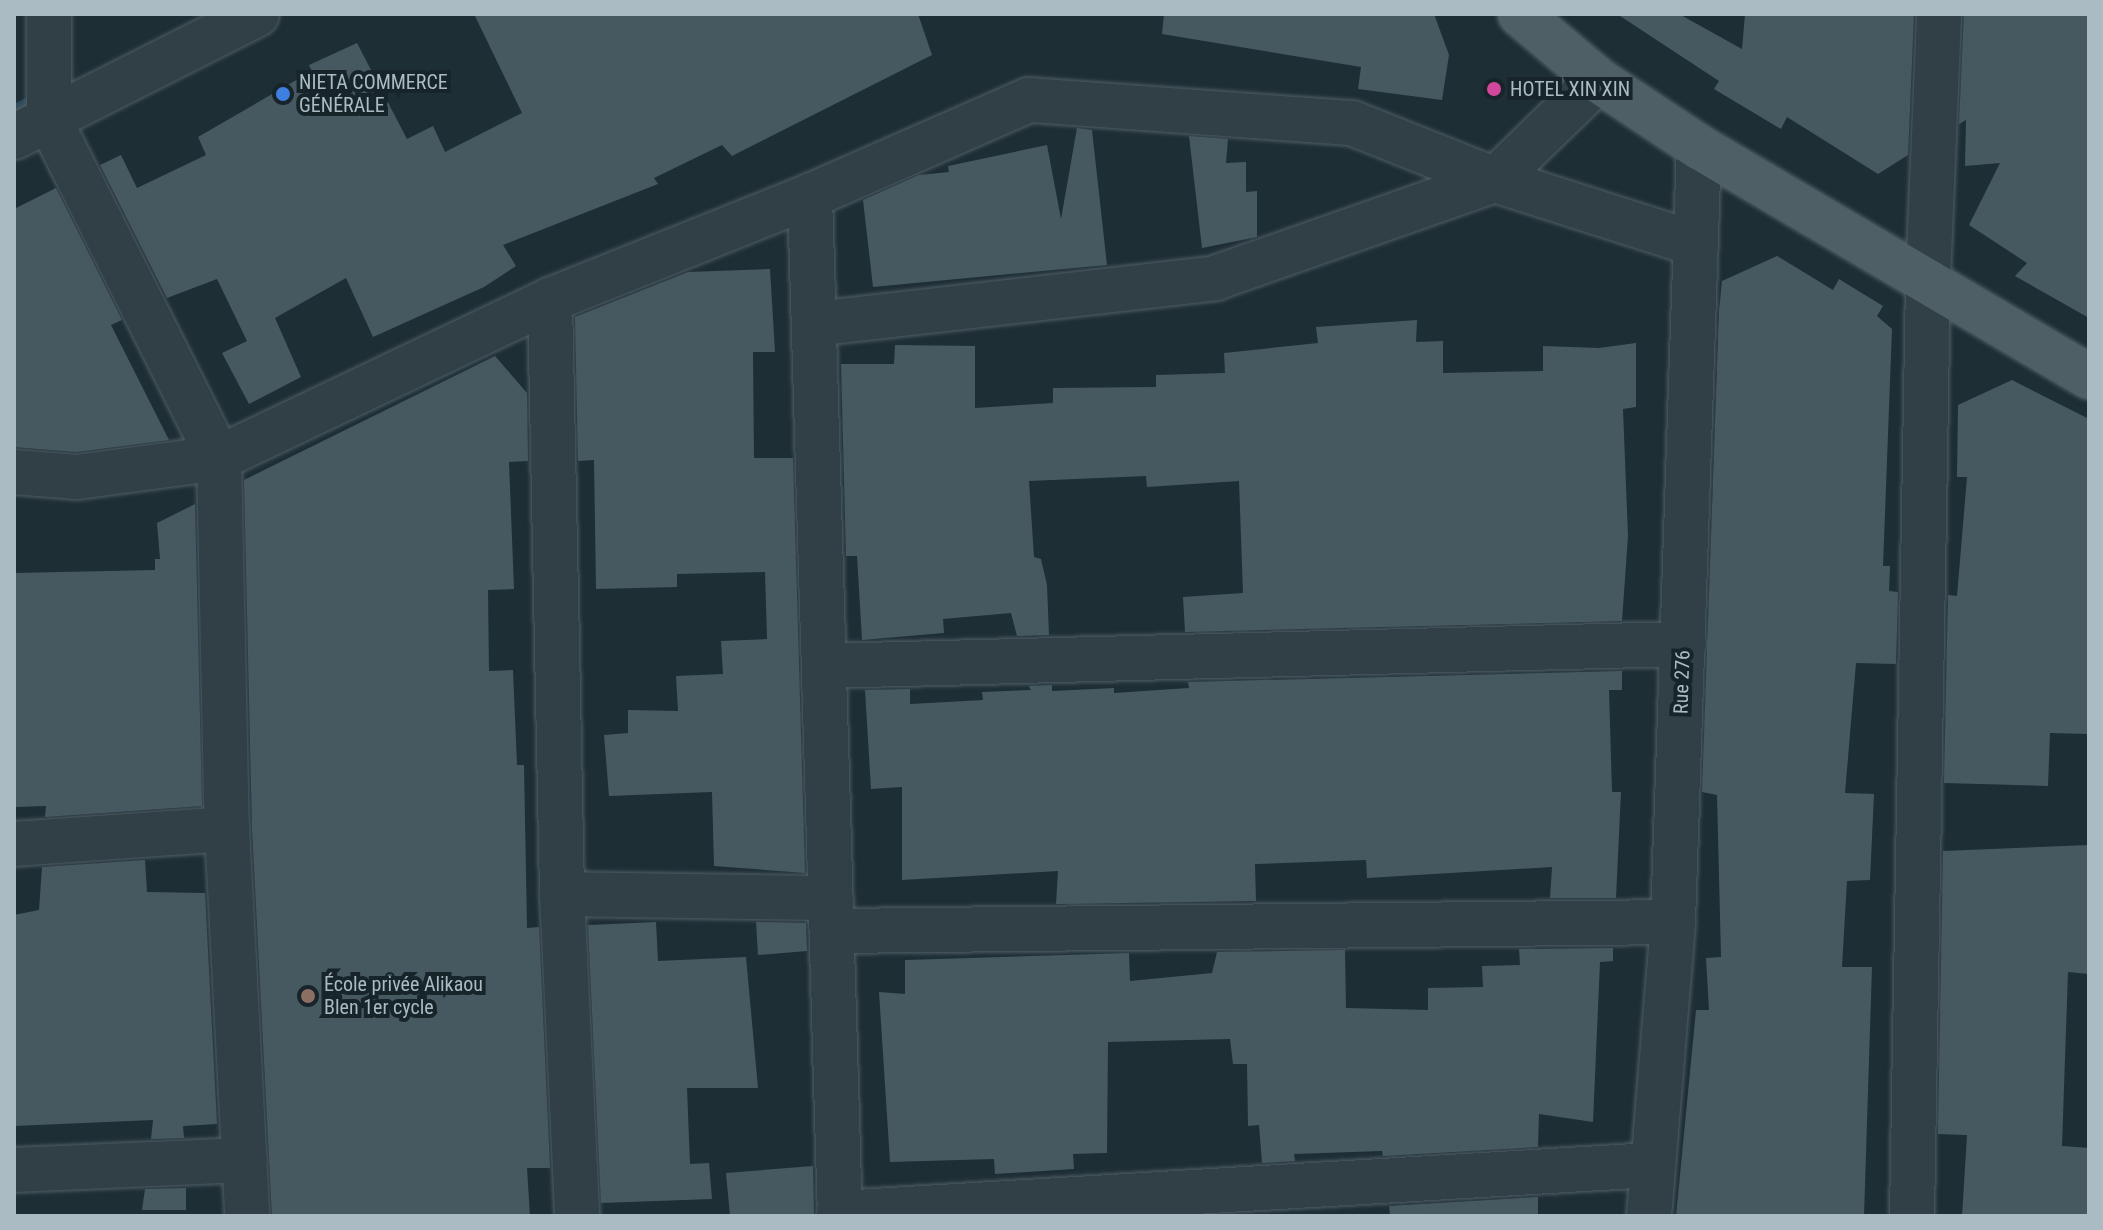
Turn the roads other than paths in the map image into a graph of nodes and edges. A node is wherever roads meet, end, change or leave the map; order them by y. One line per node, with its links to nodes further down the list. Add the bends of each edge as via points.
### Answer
1 (49, 14): 6 (street)
2 (257, 14): 6 (street)
3 (1520, 14): 5 (main road)
4 (1939, 14): 11 (street)
5 (1598, 80): 7 (main road); 8 (street)
6 (32, 128): 15 (street)
7 (1699, 147): 10 (street, Rue 276); 11 (main road)
8 (1495, 180): 9 (street, via 1352,123 1029,100); 10 (street); 13 (street, via 1215,278)
9 (810, 196): 12 (street); 13 (street)
10 (1695, 244): 17 (street, Rue 276)
11 (1928, 279): 14 (main road); 31 (street)
12 (550, 300): 15 (street); 21 (street)
13 (814, 324): 18 (street)
14 (2089, 377)
15 (219, 458): 16 (street, via 77,477); 19 (street)
16 (14, 472)
17 (1684, 644): 18 (street); 23 (street, Rue 276)
18 (824, 666): 22 (street)
19 (227, 829): 20 (street); 24 (street)
20 (14, 844)
21 (562, 894): 22 (street); 29 (street)
22 (831, 914): 23 (street); 27 (street)
23 (1673, 922): 25 (street, Rue 276)
24 (245, 1160): 26 (street); 28 (street)
25 (1651, 1165): 27 (street); 30 (street, Rue 276)
26 (14, 1170)
27 (840, 1215)
28 (247, 1216)
29 (577, 1216)
30 (1649, 1216)
31 (1912, 1216)

